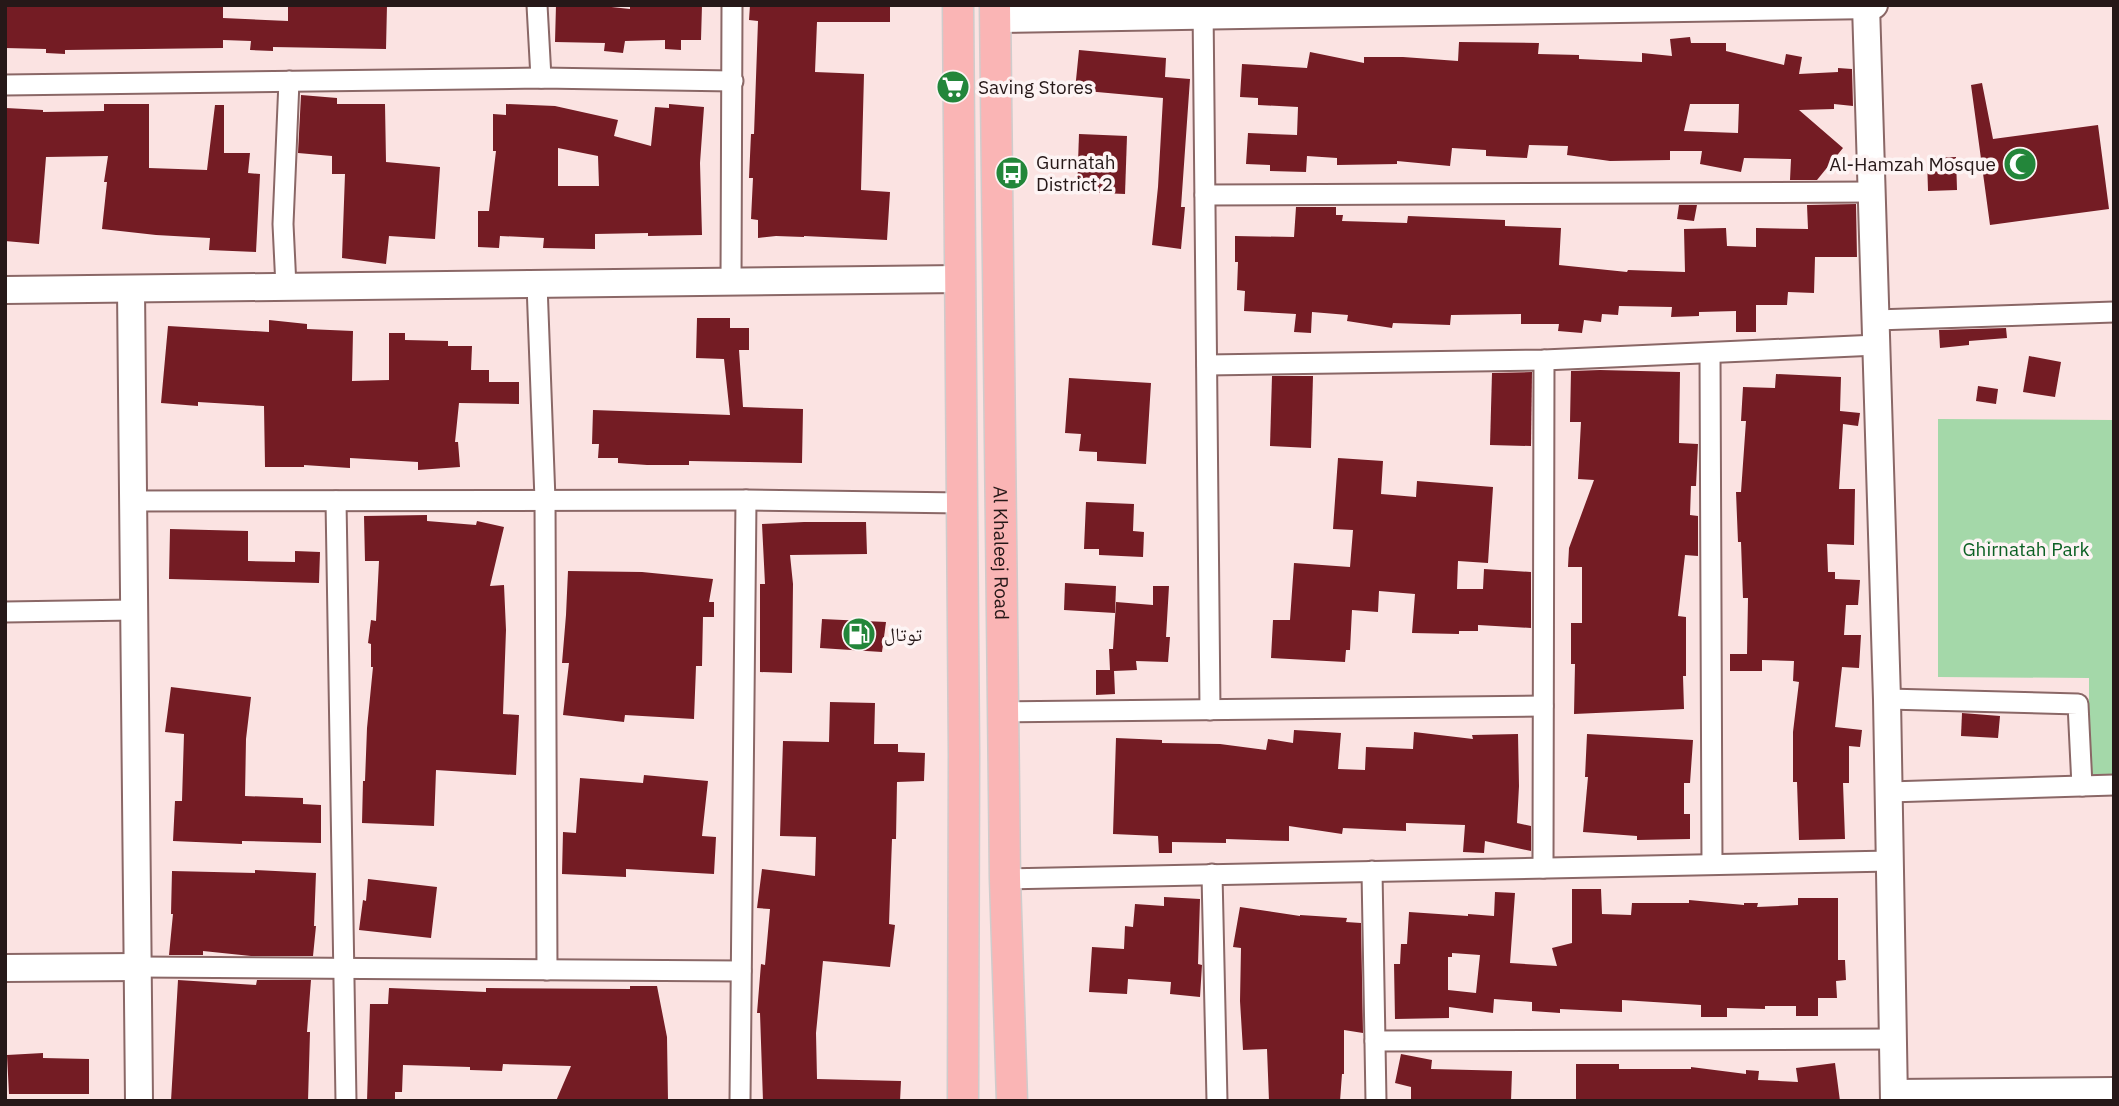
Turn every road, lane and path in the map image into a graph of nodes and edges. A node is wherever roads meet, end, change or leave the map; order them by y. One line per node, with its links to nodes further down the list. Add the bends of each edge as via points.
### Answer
1 (537, 5): 10 (street)
2 (732, 5): 11 (street)
3 (958, 5): 16 (main road, Al Khaleej Road)
4 (1866, 5): 5 (street); 6 (street); 14 (street)
5 (1874, 5)
6 (1735, 6): 7 (street)
7 (1557, 8): 8 (street)
8 (1204, 11): 9 (street); 15 (street)
9 (995, 12): 37 (main road, Al Khaleej Road)
10 (541, 78): 11 (street); 12 (street)
11 (733, 80): 17 (street)
12 (289, 81): 13 (street); 19 (street, via 283,224)
13 (5, 85)
14 (1871, 192): 15 (street); 23 (street)
15 (1205, 195): 26 (street)
16 (960, 279): 17 (street); 31 (main road, Al Khaleej Road)
17 (731, 282): 18 (street)
18 (537, 284): 19 (street); 27 (street)
19 (286, 287): 20 (street)
20 (131, 289): 21 (street); 29 (street)
21 (5, 290)
22 (2114, 312): 23 (street)
23 (1877, 333): 24 (street); 34 (street)
24 (1710, 353): 25 (street); 42 (street)
25 (1544, 360): 26 (street); 35 (street)
26 (1207, 365): 36 (street)
27 (544, 500): 28 (street); 30 (street); 50 (street)
28 (746, 500): 31 (street); 51 (street)
29 (133, 501): 30 (street); 32 (street)
30 (336, 501): 49 (street)
31 (962, 503): 60 (main road, Al Khaleej Road)
32 (134, 610): 33 (street); 47 (street)
33 (5, 612)
34 (1887, 699): 39 (street, via 2078,704); 40 (street)
35 (1543, 706): 36 (street); 43 (street)
36 (1210, 710): 37 (street)
37 (1003, 712): 46 (main road, Al Khaleej Road)
38 (2114, 785): 39 (street)
39 (2082, 786): 40 (street)
40 (1889, 792): 41 (street)
41 (1891, 861): 42 (street); 52 (street)
42 (1713, 864): 43 (street)
43 (1543, 868): 44 (street)
44 (1372, 871): 45 (street); 53 (street)
45 (1212, 874): 46 (street); 62 (street)
46 (1005, 879): 61 (main road, Al Khaleej Road)
47 (137, 967): 48 (street); 49 (street); 57 (street)
48 (5, 968)
49 (344, 969): 50 (street); 58 (street)
50 (547, 970): 51 (street)
51 (741, 971): 59 (street)
52 (1894, 1039): 53 (street); 56 (street)
53 (1375, 1041): 63 (street)
54 (2114, 1091): 55 (street)
55 (2081, 1096): 56 (street)
56 (1894, 1097)
57 (139, 1101)
58 (346, 1101)
59 (740, 1101)
60 (963, 1101)
61 (1012, 1101)
62 (1217, 1101)
63 (1376, 1101)

